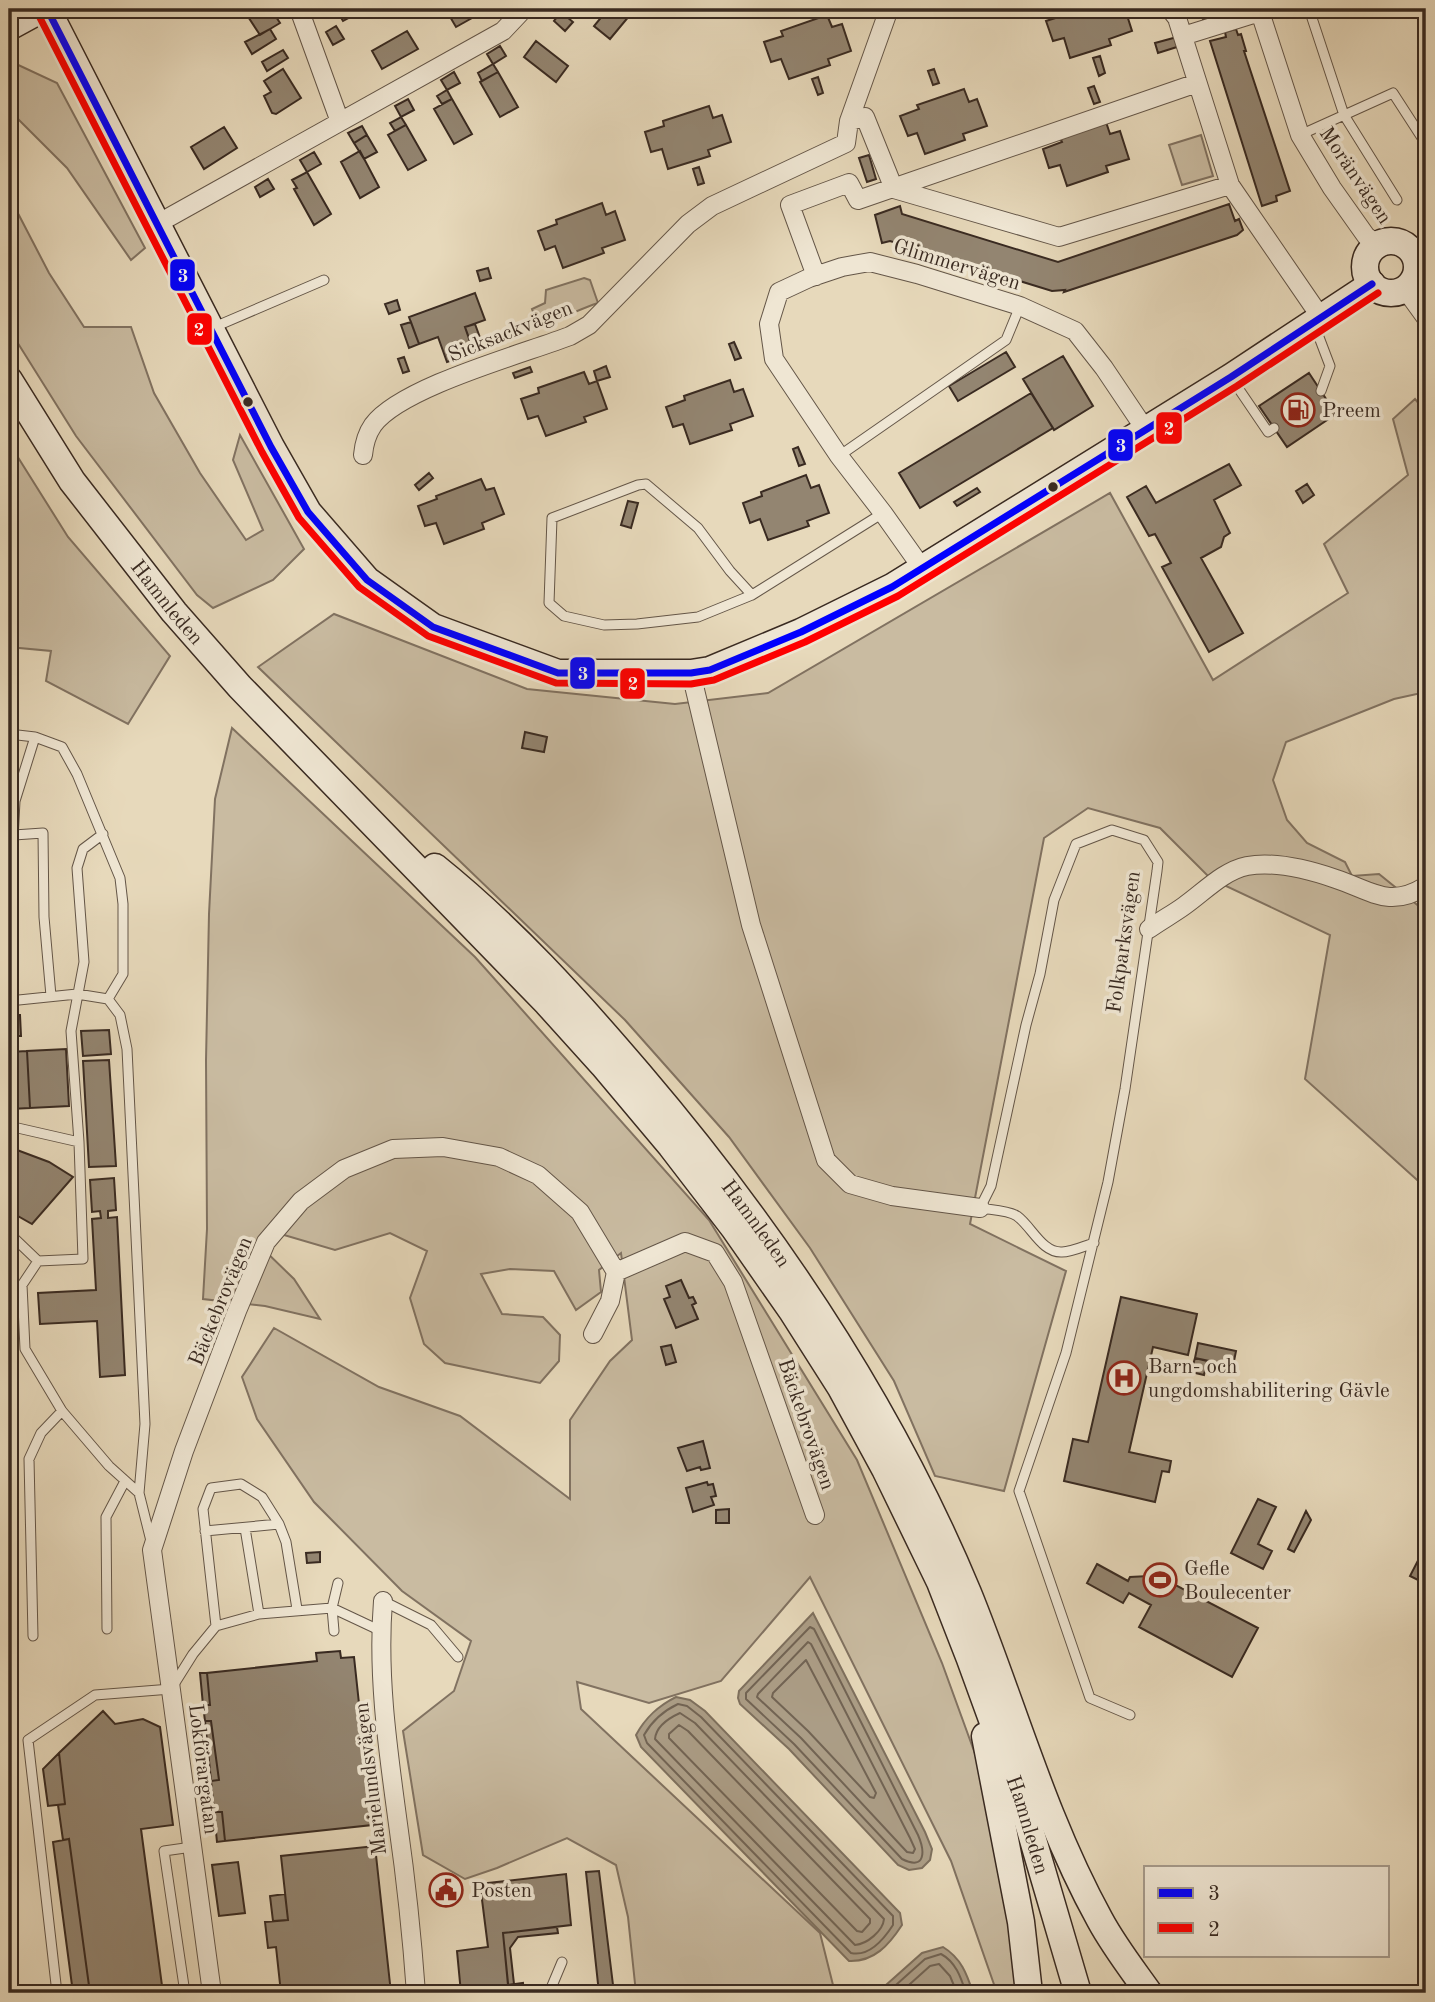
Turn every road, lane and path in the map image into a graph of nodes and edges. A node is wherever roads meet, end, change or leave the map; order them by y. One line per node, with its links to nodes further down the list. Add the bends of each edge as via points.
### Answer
1 (42, 9): 9 (main road)
2 (47, 9): 22 (main road)
3 (299, 9): 14 (street)
4 (520, 9): 14 (street, via 503,31)
5 (889, 9): 13 (street, Sicksackvägen)
6 (1170, 9): 10 (street)
7 (1309, 9): 12 (lane)
8 (1263, 10): 10 (street); 15 (street, Moränvägen)
9 (9, 27)
10 (1183, 36): 11 (street)
11 (1197, 83): 18 (street); 19 (street)
12 (1344, 115): 15 (lane); 16 (lane, via 1393,93); 20 (lane)
13 (849, 121): 17 (street, Sicksackvägen, via 846,143); 19 (street, via 864,117)
14 (340, 122): 22 (street)
15 (1300, 135): 23 (street, Moränvägen, via 1366,236)
16 (1426, 144)
17 (781, 174): 21 (street); 38 (street, Sicksackvägen, via 712,206 688,224 614,300 570,336 424,389 395,405 374,423 365,438)
18 (1230, 185): 19 (street, via 1059,237); 31 (street)
19 (894, 189): 21 (street, via 858,200 849,183)
20 (1397, 200)
21 (790, 205): 25 (street)
22 (157, 224): 32 (main road)
23 (1378, 245): 24 (main road, via 1401,243); 27 (main road, via 1366,263)
24 (1419, 248): 28 (main road, via 1417,268)
25 (816, 276): 29 (street, Glimmervägen, via 870,262); 39 (street, Glimmervägen, via 779,292 769,324 774,359)
26 (324, 281): 32 (lane)
27 (1372, 284): 28 (main road, via 1384,292); 31 (main road)
28 (1405, 289): 30 (street)
29 (1020, 306): 37 (street, Glimmervägen, via 1075,331); 39 (lane, via 1006,340)
30 (1426, 318)
31 (1318, 321): 33 (main road); 35 (lane, via 1330,366)
32 (211, 328): 43 (main road, via 308,512 367,580 433,626 558,673)
33 (1231, 377): 36 (lane, via 1268,432); 37 (main road)
34 (9, 380): 46 (main road, Hamnleden, via 72,481 174,612 240,687)
35 (1321, 391)
36 (1274, 428)
37 (1145, 429): 41 (main road)
38 (363, 455)
39 (839, 456): 40 (street, Glimmervägen)
40 (883, 513): 41 (street, Glimmervägen); 42 (lane)
41 (922, 568): 43 (main road, via 801,632 710,670)
42 (752, 595): 42 (lane, via 698,528 646,484 552,518 549,603 564,616 604,625 668,622 698,617)
43 (691, 673): 58 (street, via 751,925 826,1160 850,1184 892,1196)
44 (9, 734): 45 (lane)
45 (35, 737): 47 (lane, via 62,747); 48 (lane, via 15,801)
46 (354, 802): 83 (main road, Hamnleden, via 594,1055 734,1228 841,1388 886,1469 940,1582); 86 (main road, Hamnleden, via 503,925 687,1130 749,1212 815,1307 900,1450 968,1593)
47 (103, 834): 52 (lane, via 83,849 77,868 84,962); 54 (lane, via 120,878 123,904 123,974)
48 (14, 835): 50 (lane); 53 (lane, via 43,833)
49 (1426, 886): 51 (street, via 1395,898 1381,897 1336,878 1268,864 1245,866)
50 (9, 915)
51 (1149, 929): 58 (lane, Folkparksvägen, via 1158,862 1144,841 1112,830 1076,844 1054,900 991,1186); 60 (lane, Folkparksvägen, via 1124,1096)
52 (77, 994): 53 (lane); 54 (lane); 57 (lane, via 71,1031)
53 (51, 996): 55 (lane)
54 (108, 999): 66 (lane, via 120,1015 127,1049 145,1424)
55 (9, 1001)
56 (9, 1126): 57 (lane)
57 (79, 1142): 61 (lane, via 83,1259)
58 (980, 1208): 60 (lane, via 1015,1214 1051,1250 1062,1252)
59 (9, 1238): 61 (lane, via 15,1238)
60 (1094, 1243): 85 (lane, Folkparksvägen, via 1066,1353 1019,1491 1090,1698)
61 (38, 1261): 64 (lane, via 22,1285 25,1349)
62 (616, 1272): 63 (street, via 611,1301); 67 (street, Bäckebrovägen, via 685,1242 715,1253 733,1282); 71 (street, Bäckebrovägen, via 580,1212 538,1175 499,1157 443,1147 393,1149 344,1169 301,1201 266,1242 184,1451)
63 (593, 1334)
64 (62, 1411): 65 (lane); 81 (lane, via 41,1433 29,1459)
65 (125, 1480): 66 (lane); 78 (lane, via 106,1517)
66 (139, 1493): 71 (lane)
67 (815, 1515)
68 (279, 1524): 69 (lane); 70 (lane, via 262,1497 241,1484 211,1488 203,1509); 75 (lane)
69 (245, 1528): 70 (lane); 76 (lane)
70 (205, 1531): 77 (lane)
71 (152, 1550): 84 (street, Lokförargatan)
72 (338, 1583): 74 (lane)
73 (383, 1601): 79 (street, Marielundsvägen); 82 (lane, via 430,1625)
74 (332, 1608): 75 (lane); 79 (lane); 80 (lane)
75 (297, 1609): 76 (lane)
76 (259, 1614): 77 (lane)
77 (216, 1626): 84 (lane)
78 (107, 1629)
79 (381, 1630): 92 (street, Marielundsvägen, via 383,1708)
80 (334, 1631)
81 (33, 1636)
82 (458, 1657)
83 (970, 1659): 94 (main road, Hamnleden, via 1021,1922); 95 (main road, Hamnleden, via 1021,1799)
84 (171, 1689): 87 (street, Lokförargatan); 89 (lane, via 95,1695 28,1740)
85 (1130, 1715)
86 (1023, 1740): 96 (main road, Hamnleden); 97 (main road, Hamnleden, via 1083,1886)
87 (191, 1847): 90 (lane, via 164,1851); 91 (street, Lokförargatan)
88 (562, 1962): 93 (lane)
89 (57, 1993)
90 (184, 1993)
91 (212, 1993)
92 (416, 1993)
93 (549, 1993)
94 (1029, 1993)
95 (1078, 1993)
96 (1097, 1993)
97 (1149, 1993)

